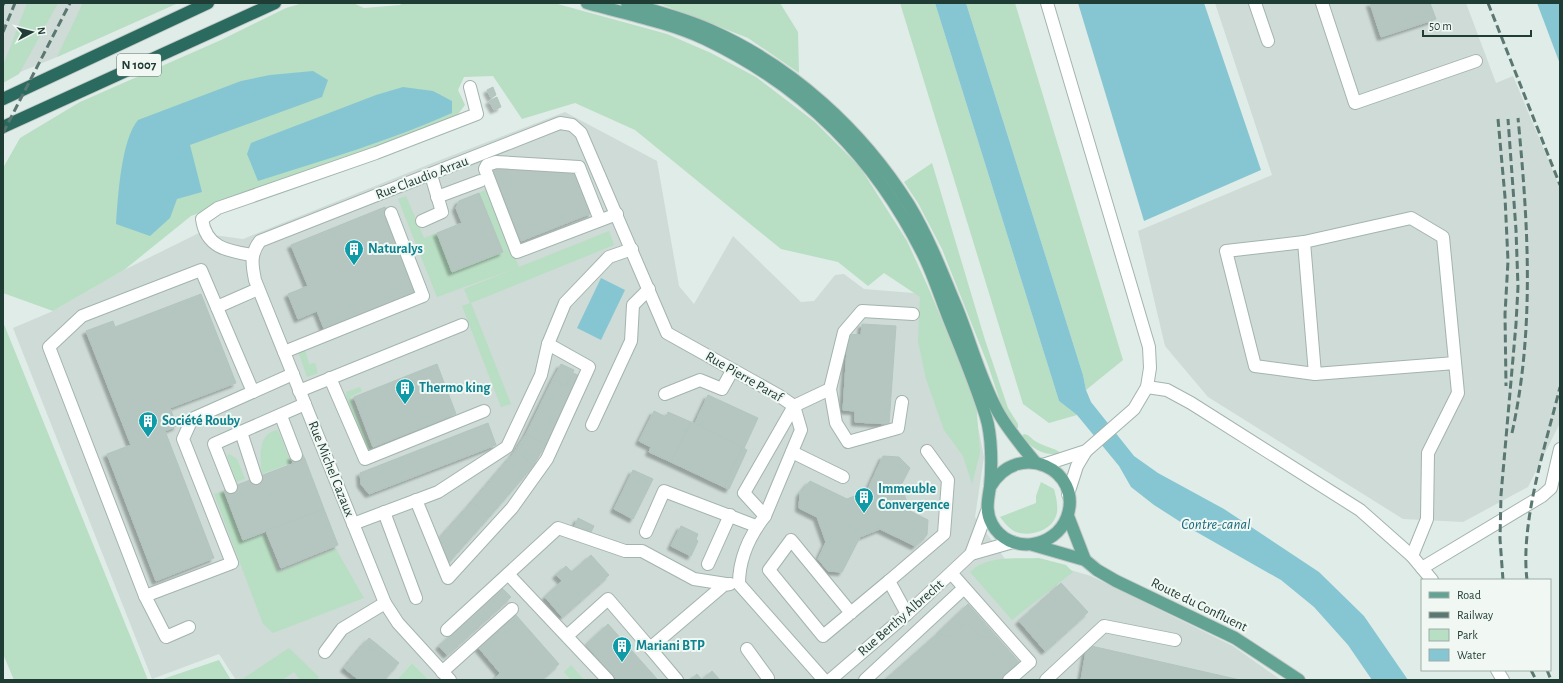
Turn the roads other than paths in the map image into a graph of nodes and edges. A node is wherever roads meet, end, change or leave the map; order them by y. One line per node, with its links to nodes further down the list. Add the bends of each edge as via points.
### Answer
1 (208, 3): 11 (highway, N 1007)
2 (275, 3): 12 (highway, N 1007)
3 (588, 3): 57 (main road, via 681,30 751,64 793,92 851,145 894,203 922,253 976,386 987,420 991,446)
4 (627, 3): 53 (main road, via 710,29 732,41 795,81 848,126 910,206 928,240 954,301 997,411 1014,437)
5 (1047, 3): 36 (street, via 1149,346 1150,368)
6 (1255, 3): 8 (street)
7 (1322, 3): 9 (street, via 1355,103)
8 (1268, 41)
9 (1476, 61)
10 (470, 87): 23 (street, via 478,114 218,208 202,219 206,233 225,250)
11 (3, 99)
12 (3, 127)
13 (581, 133): 14 (street, Rue Claudio Arrau, via 572,125 560,123); 18 (street, Rue Pierre Paraf)
14 (430, 175): 16 (street); 23 (street, Rue Claudio Arrau, via 260,241)
15 (480, 181): 16 (street)
16 (437, 197): 20 (street, via 442,212)
17 (391, 214): 30 (street, via 423,296)
18 (617, 214): 19 (street); 22 (street, Rue Pierre Paraf)
19 (600, 220): 19 (street, via 517,252 485,169 487,165 496,162 579,167)
20 (422, 221)
21 (1304, 242): 31 (street, via 1411,218 1443,237); 34 (street); 34 (street, via 1226,252 1255,366)
22 (632, 249): 25 (street, Rue Pierre Paraf); 29 (street, via 609,257 565,303)
23 (252, 255): 24 (street, Rue Michel Cazaux)
24 (258, 289): 26 (street); 30 (street, Rue Michel Cazaux)
25 (649, 289): 32 (street, Rue Pierre Paraf, via 667,333); 46 (street, via 633,305 631,342)
26 (217, 307): 39 (street); 82 (street, via 201,270 82,316 50,347)
27 (913, 314): 37 (street, via 862,311 844,332)
28 (462, 325): 35 (street)
29 (548, 344): 59 (street, via 541,375 507,447 438,492); 59 (street, via 589,366 547,460 512,508 448,578)
30 (284, 352): 33 (street, Rue Michel Cazaux)
31 (1455, 363): 34 (street); 71 (street, via 1458,393 1428,453 1427,519)
32 (732, 371): 40 (street, via 722,389 700,380); 43 (street, Rue Pierre Paraf)
33 (293, 374): 38 (street, Rue Michel Cazaux); 39 (street)
34 (1315, 374)
35 (330, 378): 38 (street); 44 (street, via 365,459)
36 (1147, 387): 48 (street, via 1134,409); 71 (street, via 1167,390 1191,403 1360,510)
37 (830, 389): 41 (street, via 836,423 848,442 898,428); 43 (street)
38 (299, 390): 42 (street, Rue Michel Cazaux)
39 (253, 392): 82 (street, via 192,419 183,439 232,563)
40 (665, 394)
41 (902, 402)
42 (305, 404): 45 (street); 65 (street, Rue Michel Cazaux)
43 (794, 406): 51 (street, Rue Pierre Paraf, via 802,430); 63 (street, via 744,493)
44 (484, 411)
45 (281, 416): 47 (street); 52 (street)
46 (592, 425)
47 (241, 432): 55 (street); 56 (street, via 214,444)
48 (1090, 448): 53 (street); 58 (street, via 1077,466)
49 (1560, 449): 74 (street, via 1551,488 1542,496)
50 (927, 451): 78 (street, via 948,480 944,534)
51 (792, 452): 54 (street); 63 (street, Rue Pierre Paraf)
52 (296, 456)
53 (1039, 464): 57 (main road, via 1024,462 1008,467); 58 (main road, via 1055,471 1064,482)
54 (843, 477)
55 (256, 478)
56 (231, 487)
57 (990, 487): 60 (main road)
58 (1068, 494): 64 (main road)
59 (416, 500): 61 (street)
60 (988, 511): 68 (main road, via 992,524); 70 (street, Rue Berthy Albrecht)
61 (384, 512): 65 (street); 83 (street)
62 (730, 515): 66 (street); 67 (street, via 664,491); 73 (street)
63 (765, 516): 66 (street, Rue Pierre Paraf)
64 (1068, 516): 69 (main road, via 1054,536); 72 (main road)
65 (353, 524): 84 (street, Rue Michel Cazaux)
66 (756, 526): 80 (street, Rue Pierre Paraf, via 739,570)
67 (646, 532)
68 (1012, 542): 69 (main road); 70 (street)
69 (1032, 545): 72 (main road, Route du Confluent)
70 (971, 554): 76 (street, Rue Berthy Albrecht)
71 (1412, 556): 74 (street)
72 (1085, 560): 105 (main road, Route du Confluent, via 1116,581 1235,638)
73 (708, 564)
74 (1422, 568): 77 (street)
75 (508, 574): 79 (street, via 558,528 626,551 642,551 694,579); 89 (street); 90 (street)
76 (952, 574): 81 (street); 87 (street, Rue Berthy Albrecht)
77 (1431, 579)
78 (889, 581): 86 (street); 87 (street)
79 (726, 584): 80 (street); 92 (street)
80 (739, 584): 100 (street)
81 (964, 588): 102 (street); 103 (street, via 1030,662)
82 (145, 596): 88 (street, via 166,637)
83 (416, 598)
84 (385, 603): 94 (street, via 342,629); 96 (street, Rue Michel Cazaux, via 398,622)
85 (512, 609): 96 (street)
86 (851, 613): 86 (street, via 823,636 769,570 791,540)
87 (907, 614): 101 (street, Rue Berthy Albrecht)
88 (189, 627)
89 (447, 630)
90 (567, 636): 92 (street, via 608,599); 97 (street)
91 (1175, 640): 104 (street, via 1104,626)
92 (650, 648): 98 (street)
93 (747, 649): 99 (street)
94 (325, 652)
95 (1497, 671): 106 (street)
96 (446, 676)
97 (608, 680)
98 (677, 680)
99 (768, 680)
100 (824, 680)
101 (830, 680)
102 (865, 680)
103 (1009, 680)
104 (1046, 680)
105 (1299, 680)
106 (1504, 680)

